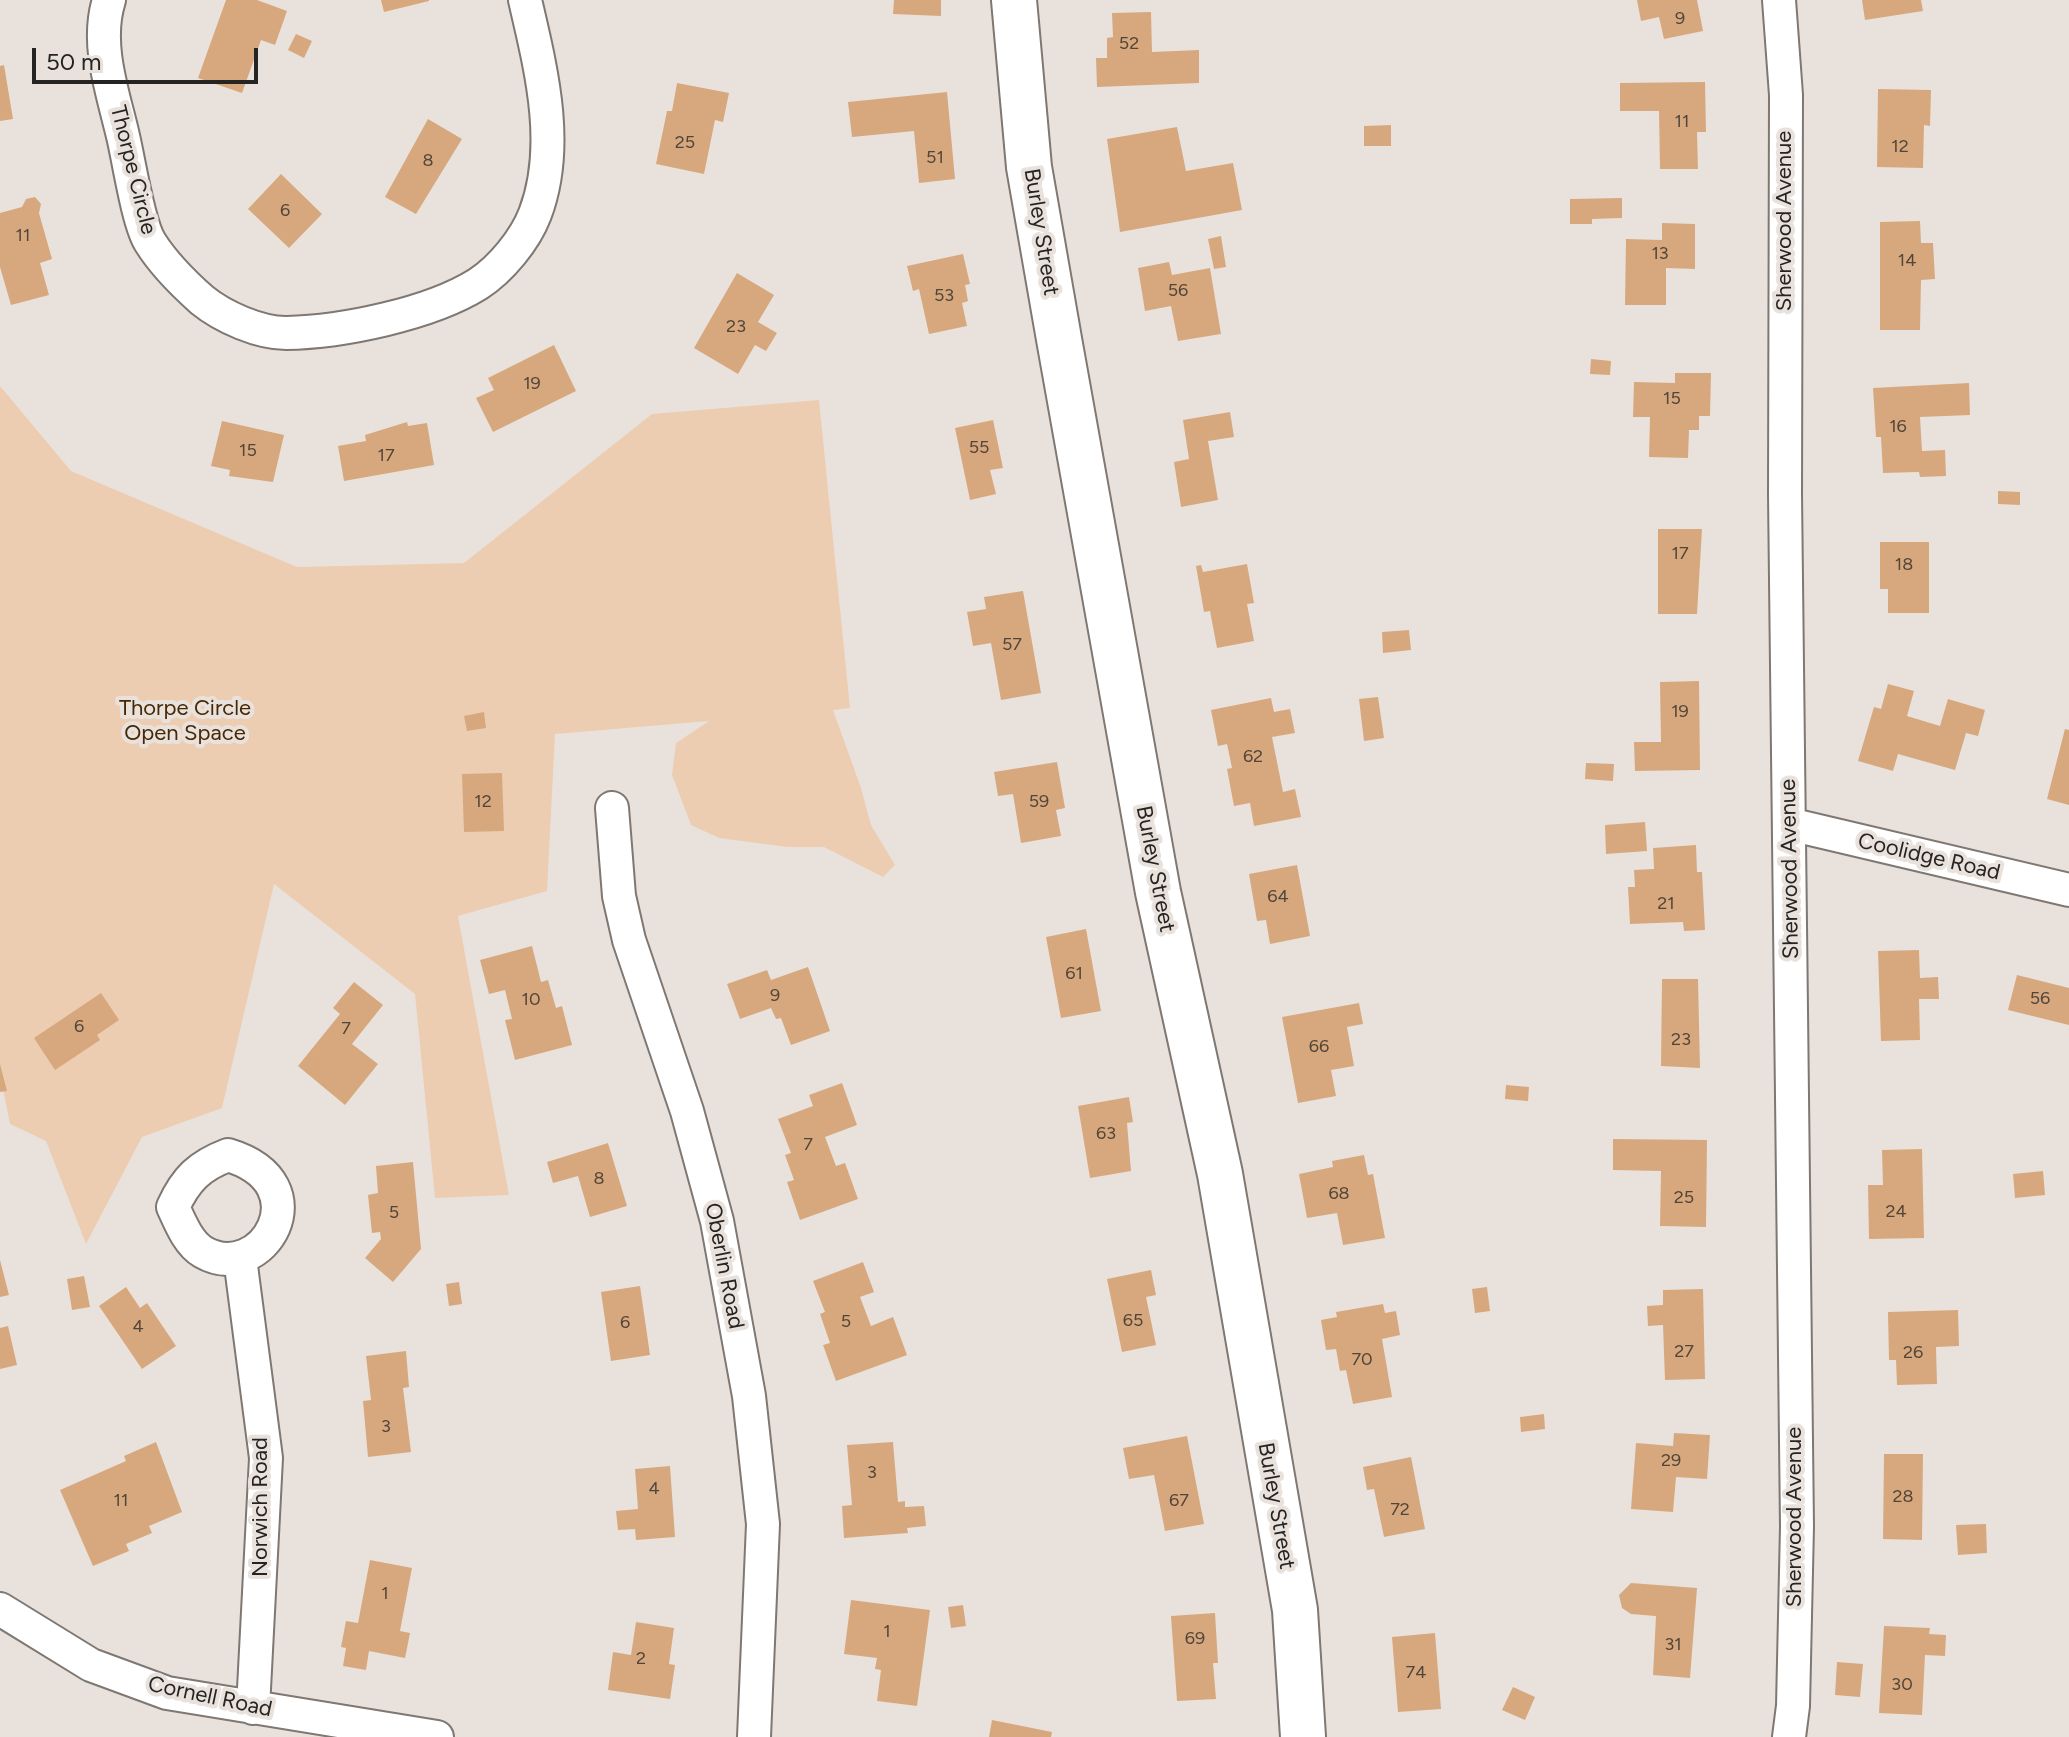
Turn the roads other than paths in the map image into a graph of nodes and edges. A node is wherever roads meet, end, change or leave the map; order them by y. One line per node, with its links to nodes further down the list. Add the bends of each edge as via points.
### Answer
1 (109, 0): 2 (street, Thorpe Circle, via 105,59 148,240 204,302 238,322 283,333 356,324 434,304 479,283 510,255 534,216 546,170 547,122)
2 (525, 0)
3 (1014, 0): 13 (main road, Burley Street, via 1029,167 1059,339 1158,892 1220,1174 1295,1610)
4 (1779, 0): 6 (street, Sherwood Avenue, via 1786,95)
5 (612, 808): 12 (street, Oberlin Road, via 619,896 629,940 687,1111 713,1207 749,1396 763,1524)
6 (1789, 824): 7 (street, Coolidge Road); 14 (street, Sherwood Avenue, via 1797,1526)
7 (2069, 890)
8 (240, 1258): 10 (street, Norwich Road, via 266,1458)
9 (0, 1609): 10 (street, Cornell Road, via 91,1665 167,1693)
10 (253, 1708): 11 (street, Cornell Road)
11 (437, 1737)
12 (754, 1737)
13 (1303, 1737)
14 (1789, 1737)

